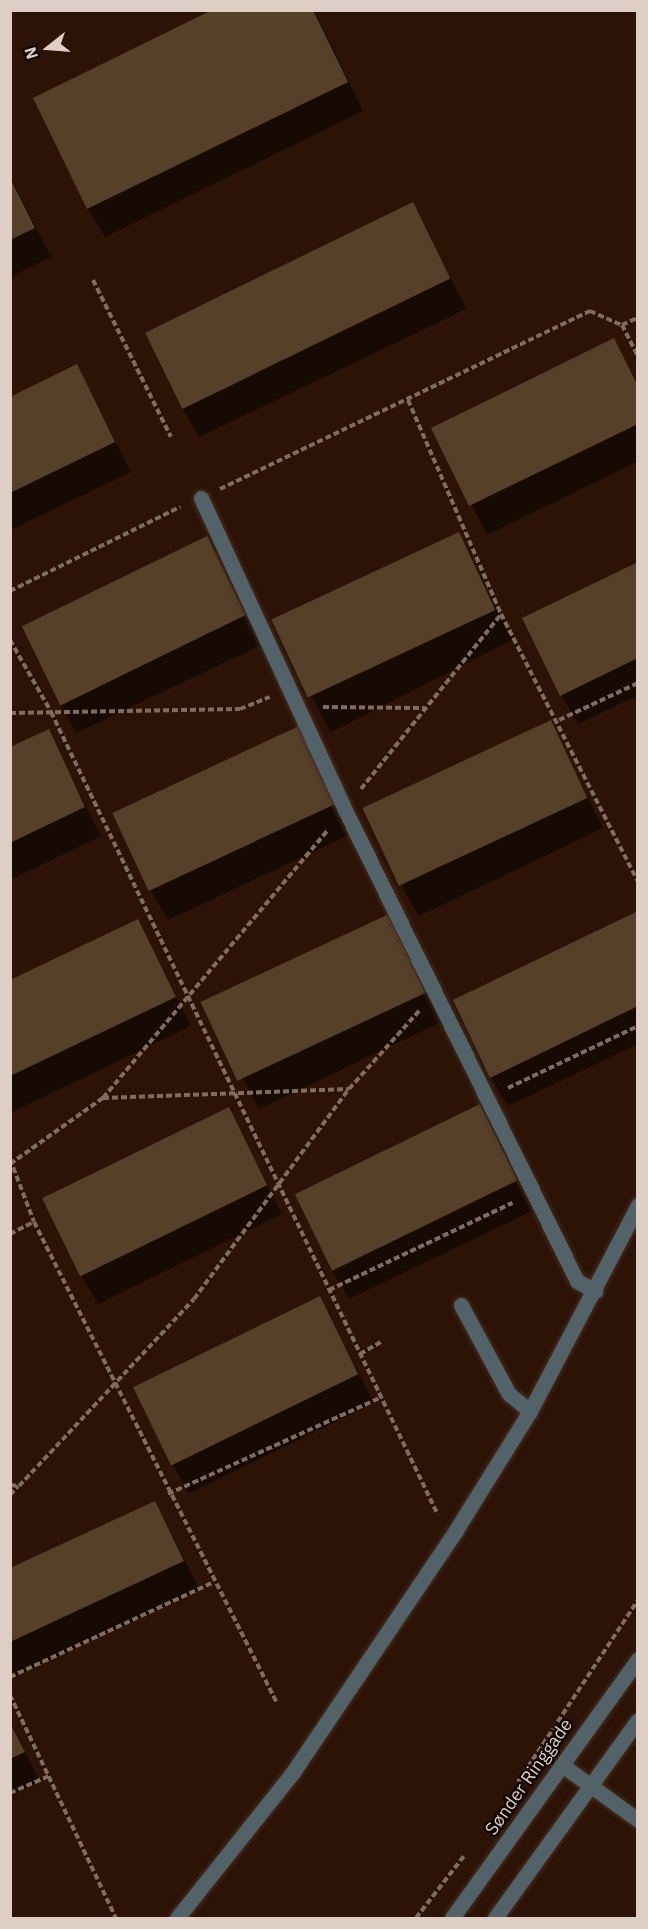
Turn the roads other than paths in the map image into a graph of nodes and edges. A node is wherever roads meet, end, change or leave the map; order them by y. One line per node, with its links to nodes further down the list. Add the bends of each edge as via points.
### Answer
1 (201, 498): 3 (street, via 345,810 577,1281)
2 (638, 1205): 3 (street)
3 (595, 1291): 5 (street)
4 (461, 1305): 5 (street, via 509,1394)
5 (530, 1411): 11 (street, via 456,1530 293,1772)
6 (638, 1659): 8 (street, Sønder Ringgade)
7 (638, 1720): 9 (street)
8 (562, 1764): 9 (street); 12 (street, Sønder Ringgade)
9 (590, 1785): 10 (street); 13 (street)
10 (638, 1820)
11 (177, 1918)
12 (452, 1918)
13 (495, 1918)

